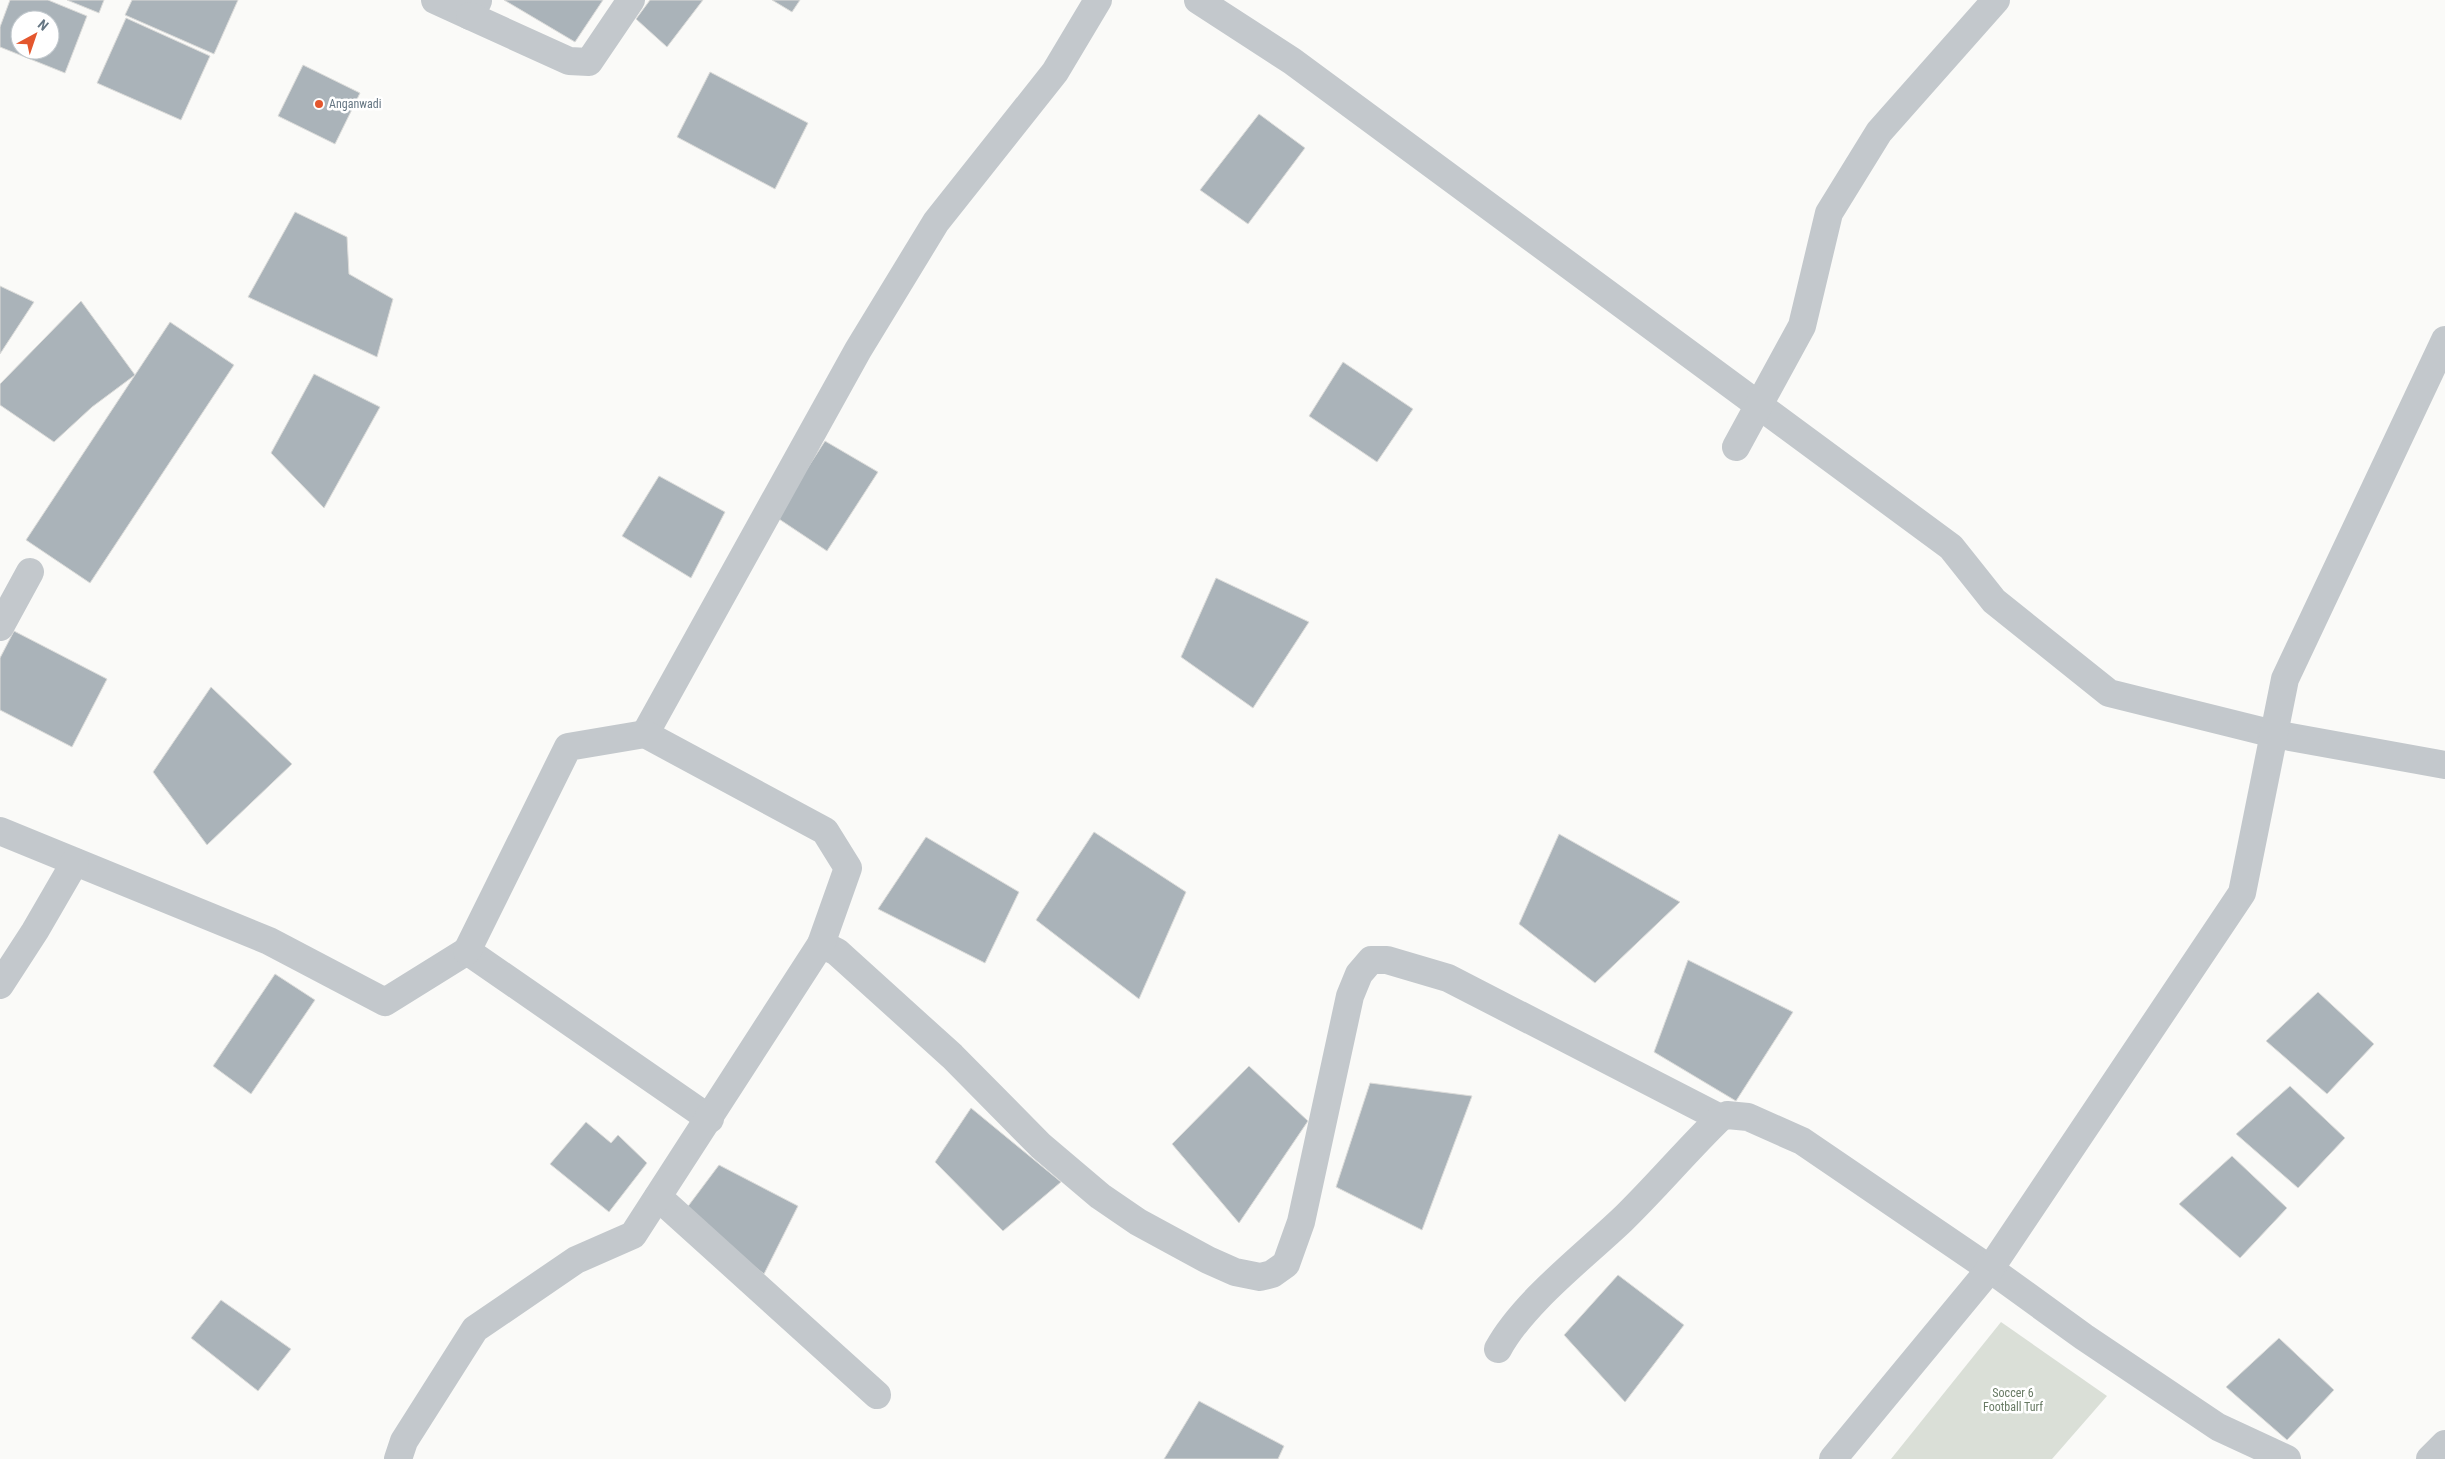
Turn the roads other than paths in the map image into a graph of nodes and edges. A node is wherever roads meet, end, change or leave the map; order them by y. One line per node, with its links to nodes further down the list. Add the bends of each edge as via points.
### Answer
1 (435, 0): 6 (street)
2 (631, 0): 6 (street, via 589,62 569,61)
3 (1098, 0): 12 (street, via 1055,72 930,231 858,350)
4 (1198, 0): 8 (street, via 1292,61)
5 (1996, 0): 8 (street, via 1879,132 1829,213 1802,326)
6 (474, 8)
7 (2445, 340): 13 (street, via 2285,679)
8 (1759, 404): 9 (street); 13 (street, via 1951,547 1994,601 2109,693)
9 (1736, 447)
10 (30, 572): 11 (street)
11 (0, 627)
12 (644, 734): 17 (street, via 825,830 848,868); 18 (street, via 568,747)
13 (2274, 734): 14 (street); 23 (street, via 2242,893)
14 (2445, 765)
15 (0, 831): 16 (street)
16 (75, 862): 18 (street, via 268,941 385,1002); 19 (street)
17 (821, 944): 20 (street, via 837,952 945,1049 1041,1146 1100,1196 1138,1222 1208,1260 1235,1272 1260,1277 1272,1274 1286,1264 1301,1222 1350,996 1359,974 1371,960 1387,960 1448,978); 21 (street)
18 (467, 951): 21 (street)
19 (0, 985)
20 (1720, 1118): 23 (street, via 1727,1115 1748,1117 1802,1141); 24 (street, via 1622,1220 1526,1312 1505,1335)
21 (710, 1119): 22 (street)
22 (658, 1197): 25 (street); 27 (street, via 632,1235 576,1260 475,1329 404,1441)
23 (1990, 1269): 28 (street); 29 (street, via 2218,1427)
24 (1498, 1349)
25 (877, 1395)
26 (2445, 1444): 30 (street)
27 (398, 1459)
28 (1833, 1459)
29 (2287, 1459)
30 (2430, 1459)

